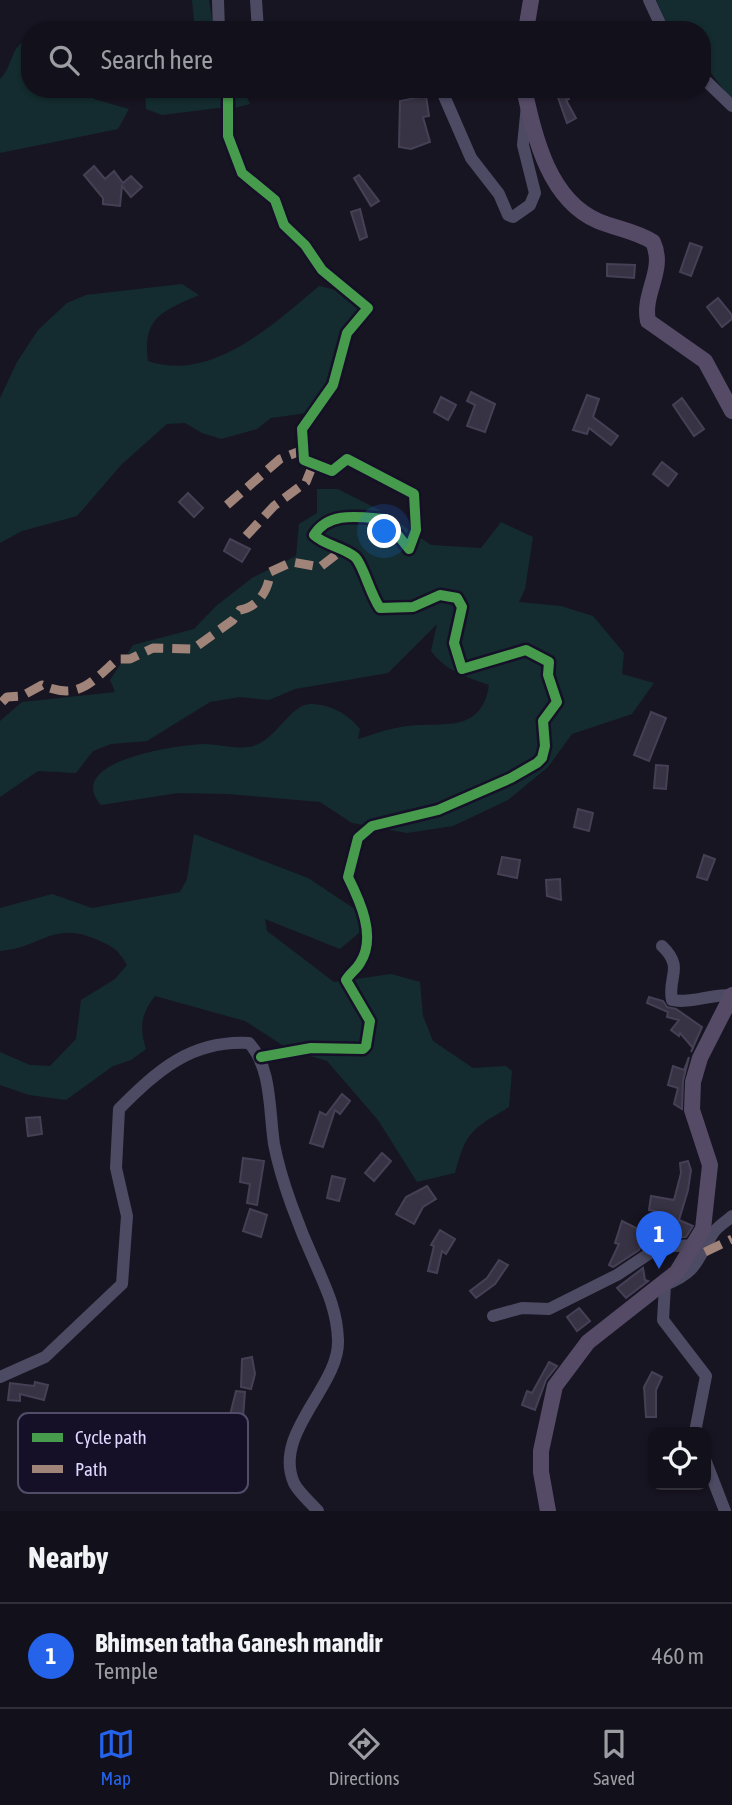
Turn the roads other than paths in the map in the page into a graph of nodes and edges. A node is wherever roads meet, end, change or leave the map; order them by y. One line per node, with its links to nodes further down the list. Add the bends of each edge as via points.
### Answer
1 (218, 0): 5 (street)
2 (257, 0): 6 (street)
3 (531, 0): 7 (main road)
4 (649, 0): 8 (street)
5 (219, 21)
6 (258, 21)
7 (528, 21)
8 (659, 21)
9 (711, 86): 14 (street)
10 (228, 98): 18 (street, via 229,136 242,173 275,201 284,225 305,244 322,270 368,308 347,333 333,385 302,429 304,460 331,471 347,459 414,494 416,530 409,550 381,519 336,517 321,524 314,535 355,557 380,608 413,607 440,595 457,598 463,607 454,643 462,669 526,650 548,662 557,702 543,721 545,746 537,763 438,810 372,826 358,838 348,877 363,908 366,946 360,964 346,981 370,1021 366,1046)
11 (445, 98): 12 (street, via 471,158 513,216 530,205 535,193 523,145)
12 (526, 98)
13 (527, 98): 15 (main road, via 544,162 569,199 599,221 653,242 659,264 646,311 648,321 705,360)
14 (732, 106)
15 (732, 411)
16 (662, 946): 17 (street, via 675,968 672,1000)
17 (732, 995): 20 (main road, via 693,1082 692,1110 710,1165 702,1228)
18 (261, 1056): 23 (street, via 249,1043 222,1042 191,1052 154,1074 119,1109 116,1168 127,1216 122,1284 45,1357); 26 (street, via 275,1147 315,1264 331,1295 338,1342 329,1375 309,1404 289,1464 295,1484)
19 (732, 1216): 21 (street, via 713,1233 699,1262 685,1276)
20 (695, 1245): 21 (main road); 22 (street, via 659,1247 617,1275 549,1309 522,1308)
21 (664, 1284): 24 (street, via 663,1320 706,1376); 27 (main road, via 588,1342 555,1386 541,1451)
22 (494, 1316)
23 (0, 1377)
24 (696, 1427)
25 (711, 1475): 28 (street)
26 (318, 1511)
27 (548, 1511)
28 (725, 1511)

